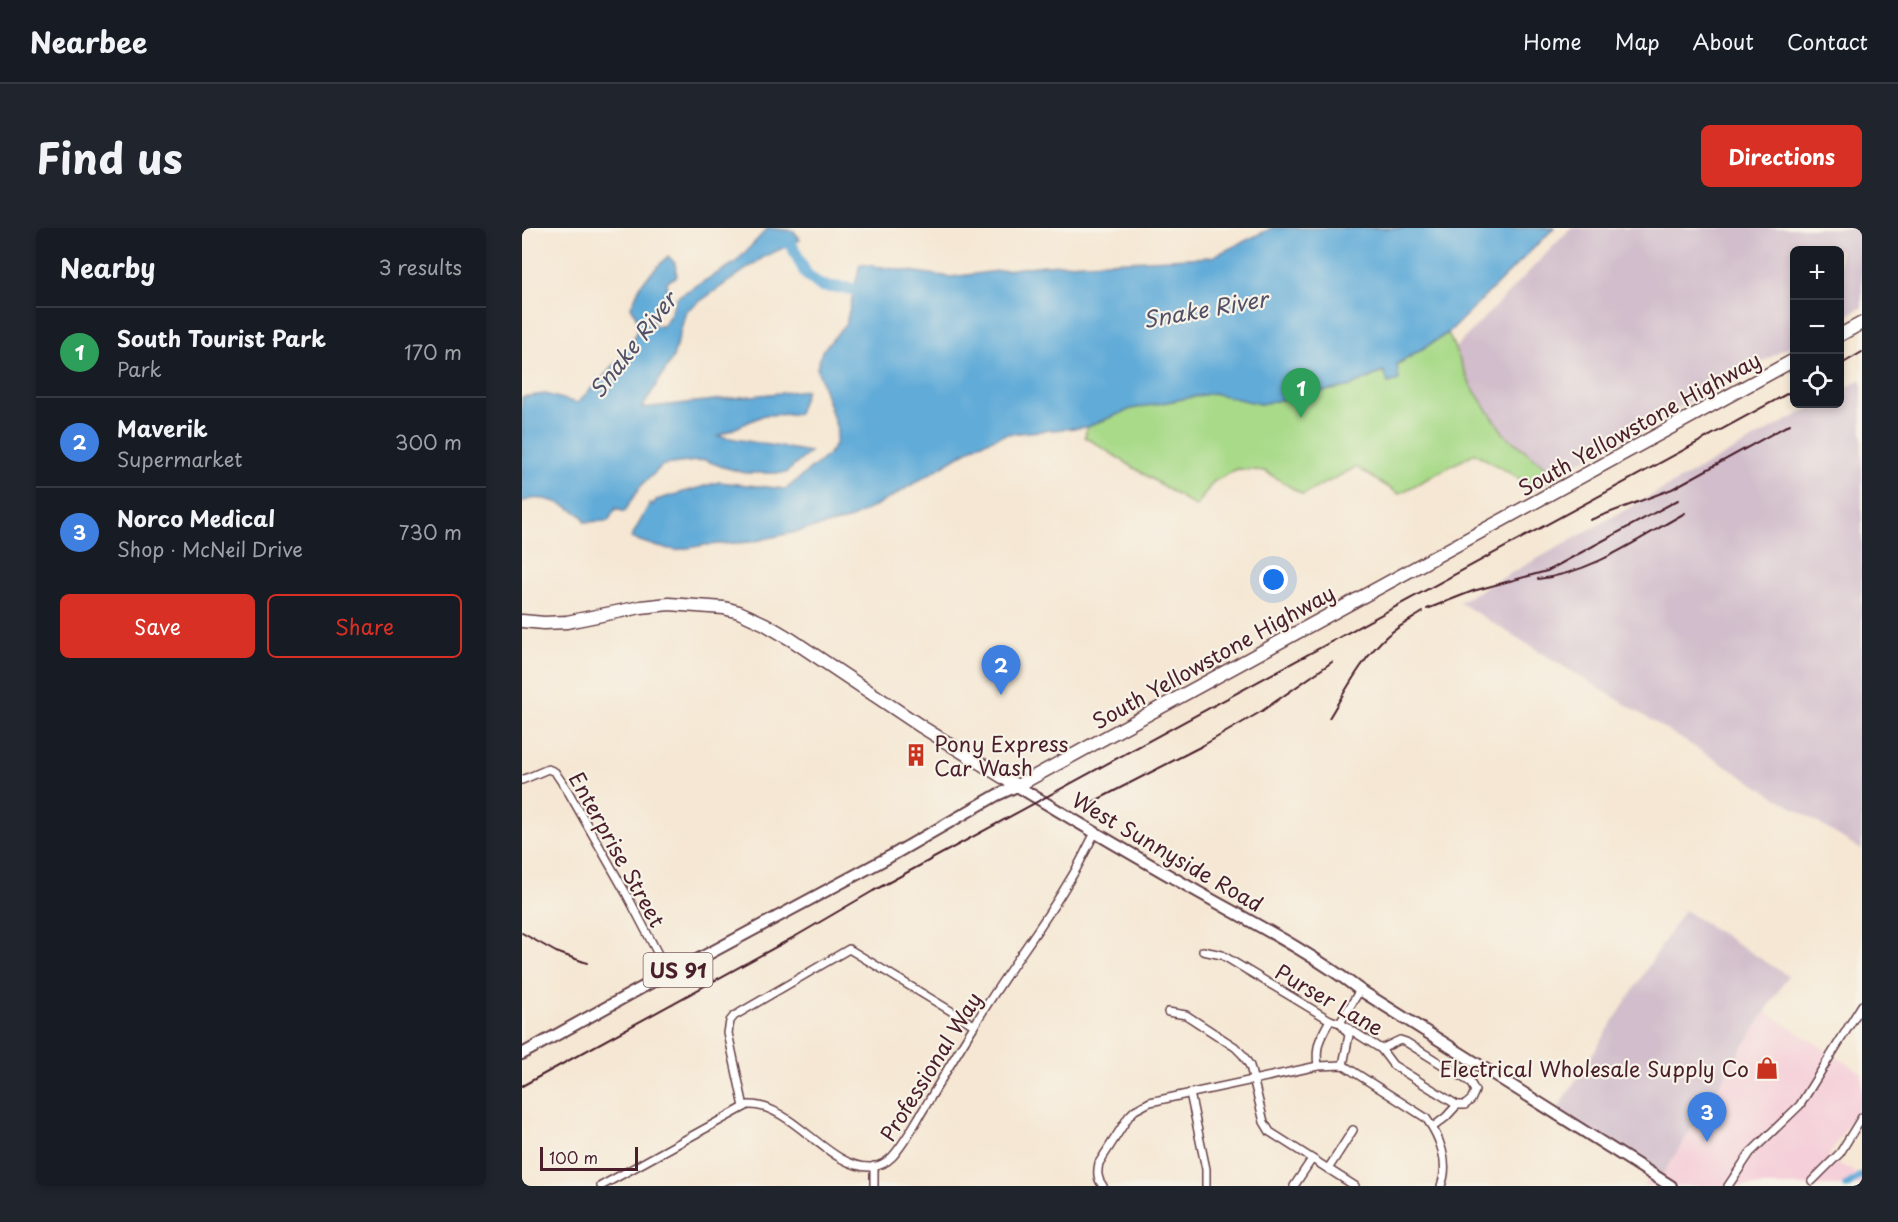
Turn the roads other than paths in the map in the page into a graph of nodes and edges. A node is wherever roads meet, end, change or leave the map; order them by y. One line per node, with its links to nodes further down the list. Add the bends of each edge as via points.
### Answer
1 (1862, 323): 2 (highway)
2 (1844, 333)
3 (1790, 362): 6 (highway, South Yellowstone Highway)
4 (522, 621): 6 (highway, West Sunnyside Road, via 567,622 669,604 739,612 792,640)
5 (522, 780): 9 (street, Enterprise Street, via 539,771 555,772)
6 (1017, 786): 7 (main road, West Sunnyside Road); 9 (main road, South Yellowstone Highway / US 91)
7 (1095, 833): 10 (main road, West Sunnyside Road, via 1272,933); 15 (street, Professional Way, via 1070,881)
8 (1203, 951): 13 (street, Purser Lane, via 1222,955)
9 (669, 975): 17 (main road, South Yellowstone Highway / US 91)
10 (1360, 990): 14 (street); 38 (main road, West Sunnyside Road)
11 (1862, 1005): 39 (street, via 1800,1105 1754,1148)
12 (1168, 1012): 20 (street, via 1186,1016 1234,1047 1250,1066)
13 (1330, 1020): 14 (street, Purser Lane); 19 (street, via 1316,1052)
14 (1340, 1023): 16 (street, Purser Lane); 18 (street, via 1349,1035)
15 (974, 1025): 23 (street, via 849,949 730,1021 728,1033); 28 (street, Professional Way, via 895,1152)
16 (1381, 1049): 22 (street, via 1393,1065); 22 (street, Purser Lane, via 1400,1040 1406,1042 1470,1082 1475,1091 1473,1097 1465,1105)
17 (522, 1054)
18 (1343, 1065): 19 (street); 25 (street, via 1419,1113)
19 (1318, 1066): 20 (street)
20 (1253, 1081): 21 (street); 27 (street, via 1270,1132)
21 (1190, 1093): 33 (street, via 1150,1102 1135,1110 1099,1163 1097,1172); 34 (street)
22 (1458, 1105): 25 (street)
23 (744, 1107): 28 (street, Professional Way, via 756,1105 772,1110 847,1161); 31 (street)
24 (1862, 1117): 30 (street, via 1840,1153)
25 (1433, 1127): 37 (street, via 1442,1147)
26 (1353, 1130): 29 (street)
27 (1312, 1159): 29 (street); 35 (street)
28 (874, 1166): 32 (street)
29 (1328, 1169): 36 (street)
30 (1812, 1181)
31 (601, 1186)
32 (874, 1186)
33 (1103, 1186)
34 (1206, 1186)
35 (1294, 1186)
36 (1355, 1186)
37 (1441, 1186)
38 (1671, 1186)
39 (1728, 1186)

